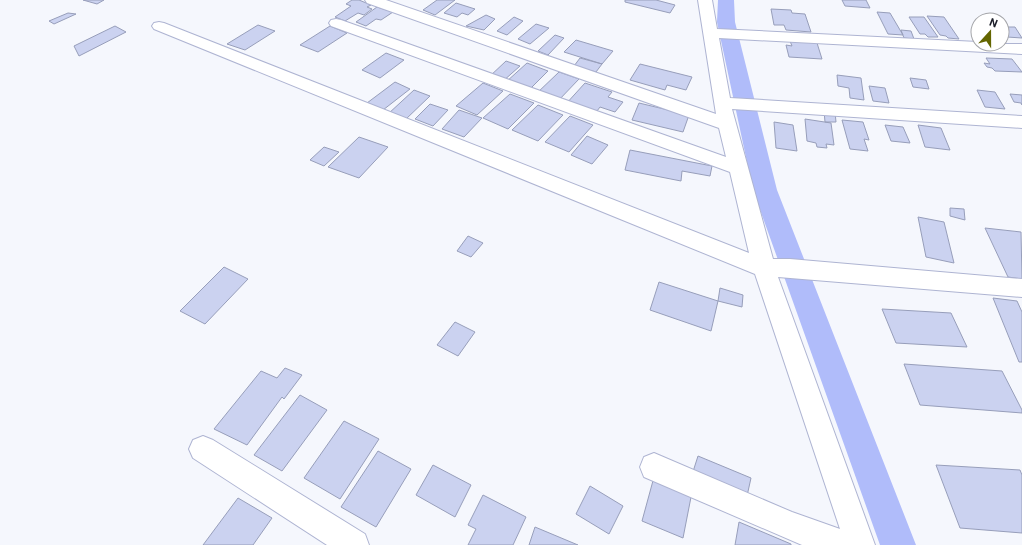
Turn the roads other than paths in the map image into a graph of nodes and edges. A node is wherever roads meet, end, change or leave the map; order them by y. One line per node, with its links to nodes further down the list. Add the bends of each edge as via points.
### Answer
1 (372, 0): 9 (street)
2 (705, 0): 5 (street)
3 (336, 23): 10 (street)
4 (159, 26): 11 (street)
5 (716, 34): 6 (street); 7 (street)
6 (1022, 49)
7 (729, 103): 8 (street); 9 (street)
8 (1022, 122)
9 (726, 124): 10 (street)
10 (738, 168): 11 (street)
11 (764, 268): 12 (street, via 790,268); 17 (street)
12 (1022, 288)
13 (203, 449): 15 (street)
14 (654, 467): 16 (street, via 790,526)
15 (354, 545)
16 (842, 545)
17 (860, 545)

